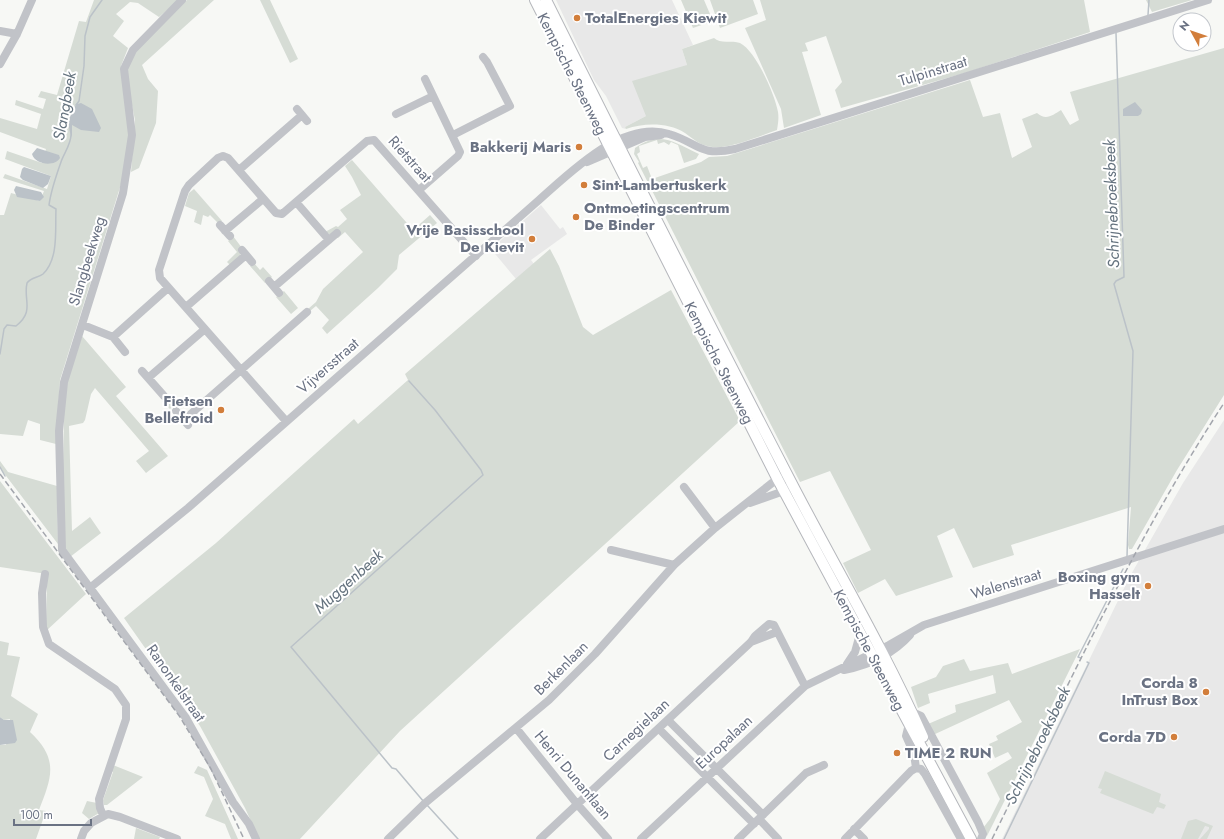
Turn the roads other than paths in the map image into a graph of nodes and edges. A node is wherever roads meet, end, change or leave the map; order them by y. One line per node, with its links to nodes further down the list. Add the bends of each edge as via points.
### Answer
1 (32, 0): 7 (street)
2 (182, 0): 29 (street, Slangbeekweg, via 133,50 124,69 132,134 127,173)
3 (535, 0): 15 (main road, Kempische Steenweg)
4 (546, 0): 15 (main road, Kempische Steenweg)
5 (1208, 0): 15 (street, Tulpinstraat, via 735,149 721,152 704,150 679,137 656,130 642,132)
6 (0, 31): 7 (street)
7 (17, 34): 9 (street)
8 (483, 57): 14 (street, via 510,106)
9 (0, 64)
10 (425, 79): 11 (street)
11 (433, 96): 12 (street); 14 (street)
12 (402, 114)
13 (302, 115): 16 (street)
14 (453, 135): 17 (street, via 460,148 458,156)
15 (614, 147): 24 (street, Vijversstraat, via 597,152 581,164); 37 (main road, Kempische Steenweg); 38 (main road, Kempische Steenweg)
16 (239, 170): 18 (street, Rietstraat); 26 (street, Rietstraat, via 223,156 185,191 159,270 160,278)
17 (419, 190): 19 (street, Rietstraat, via 374,140 367,141); 24 (street, Rietstraat)
18 (263, 199): 19 (street, Rietstraat, via 276,213 282,214); 20 (street)
19 (296, 202): 22 (street)
20 (225, 231)
21 (337, 233): 22 (street)
22 (329, 240): 25 (street)
23 (246, 256): 27 (street)
24 (476, 256): 36 (street, Vijversstraat)
25 (274, 287)
26 (168, 288): 27 (street); 31 (street)
27 (186, 307): 30 (street)
28 (307, 312): 33 (street, via 298,316)
29 (83, 325): 31 (street); 44 (street, Slangbeekweg, via 64,382 60,413)
30 (205, 329): 33 (street); 34 (street, via 145,375)
31 (113, 337): 32 (street)
32 (125, 352)
33 (242, 370): 35 (street, via 186,422); 36 (street)
34 (164, 396)
35 (176, 411)
36 (286, 421): 48 (street, Vijversstraat, via 188,508)
37 (778, 480): 38 (street, Berkenlaan); 40 (main road, Kempische Steenweg); 41 (street, Berkenlaan)
38 (790, 480): 40 (street, Berkenlaan); 50 (main road, Kempische Steenweg)
39 (684, 487): 42 (street)
40 (784, 491): 41 (street, Berkenlaan); 49 (main road, Kempische Steenweg)
41 (743, 506): 42 (street, Berkenlaan)
42 (715, 528): 46 (street, Berkenlaan)
43 (1224, 529): 50 (street, Walenstraat, via 924,625 900,646)
44 (62, 550): 48 (street, Ranonkelstraat)
45 (611, 550): 46 (street)
46 (674, 565): 57 (street, Berkenlaan, via 595,654 550,700)
47 (45, 574): 65 (street, via 42,593 43,627 49,644 115,689 126,705 126,719 99,799)
48 (91, 588): 70 (street, Ranonkelstraat, via 186,718)
49 (860, 634): 50 (main road, Kempische Steenweg); 51 (street, via 855,652)
50 (877, 655): 51 (street, Europalaan); 52 (street, Europalaan); 54 (main road, Kempische Steenweg); 56 (main road, Kempische Steenweg)
51 (846, 666): 52 (street, Europalaan)
52 (831, 673): 53 (street, Europalaan)
53 (805, 686): 55 (street, Carnegielaan, via 774,625 769,624); 61 (street, Europalaan)
54 (912, 712): 64 (main road, Kempische Steenweg); 82 (street, Kempische Steenweg, via 921,716 978,822 983,834)
55 (668, 720): 58 (street, Carnegielaan); 61 (street)
56 (909, 724): 60 (street, Kempische Steenweg, via 906,736 914,754); 64 (main road, Kempische Steenweg)
57 (516, 728): 63 (street, Henri Dunantlaan); 71 (street, Berkenlaan, via 445,785)
58 (659, 729): 62 (street); 63 (street, Carnegielaan)
59 (824, 765): 66 (street, via 806,773)
60 (916, 768): 67 (street, via 910,771); 79 (street, via 926,774)
61 (716, 769): 62 (street, Europalaan); 66 (street)
62 (707, 777): 66 (street); 74 (street, Europalaan)
63 (577, 804): 72 (street, Carnegielaan); 73 (street, Henri Dunantlaan)
64 (957, 807): 80 (main road, Kempische Steenweg); 81 (main road, Kempische Steenweg)
65 (103, 815): 68 (street, via 87,826); 69 (street, via 113,814)
66 (759, 819): 75 (street); 76 (street)
67 (854, 829): 77 (street); 78 (street)
68 (81, 839)
69 (177, 839)
70 (256, 839)
71 (388, 839)
72 (540, 839)
73 (608, 839)
74 (641, 839)
75 (738, 839)
76 (778, 839)
77 (845, 839)
78 (864, 839)
79 (961, 839)
80 (970, 839)
81 (977, 839)
82 (981, 839)

